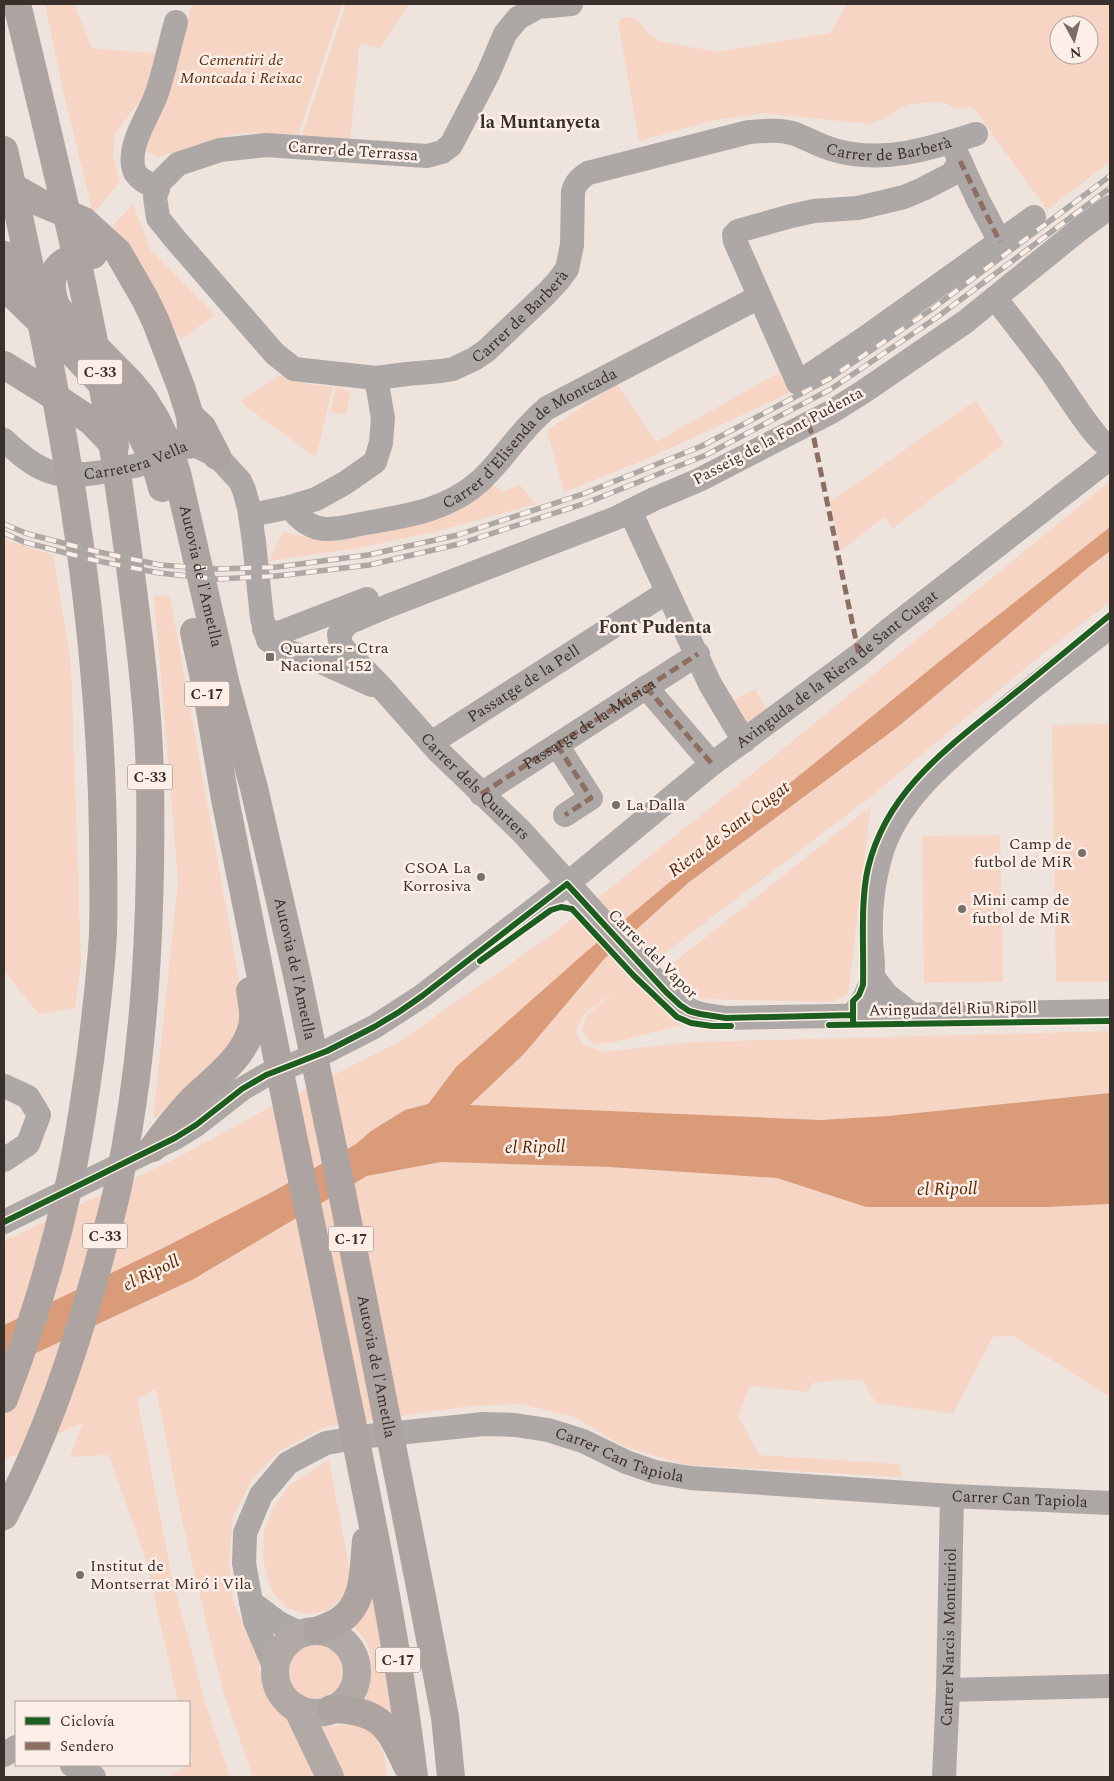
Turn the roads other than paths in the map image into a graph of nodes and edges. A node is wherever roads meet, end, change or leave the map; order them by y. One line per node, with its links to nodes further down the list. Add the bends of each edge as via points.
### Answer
1 (17, 4): 63 (highway, C-33, via 75,249 100,371 121,502 136,612 150,774 150,892 142,1021 133,1099 116,1195 78,1338 43,1432)
2 (571, 4): 8 (street, Carrer de Terrassa, via 538,7 518,18 505,34 452,145 442,152 427,156 266,144 220,150 178,164 160,182)
3 (176, 22): 8 (street, via 159,89 132,160 138,177)
4 (976, 134): 6 (street, Carrer de Barberà)
5 (4, 150): 59 (highway, C-33, via 54,381 90,616 102,775 103,936 96,1016 70,1184 28,1336)
6 (952, 152): 11 (street); 15 (street, via 952,174 904,197 858,208 791,216 738,231 734,235 735,241); 19 (street, Carrer de Barberà, via 871,156 834,150 793,134 765,131 749,132 588,173 580,178 572,192 572,245 567,269 486,352 453,369)
7 (4, 182): 13 (highway, via 91,226 118,252)
8 (158, 189): 19 (street, Carrer de Barberà, via 155,197 158,218 275,354 294,369)
9 (1108, 213): 16 (street, Passeig de la Font Pudenta, via 1080,229)
10 (1034, 217): 11 (street)
11 (1000, 242): 15 (street, via 798,383)
12 (4, 255): 17 (highway, Autovia de l'Ametlla / C-17)
13 (131, 276): 17 (highway, via 104,257 90,255 64,262 53,274 51,285); 21 (highway, via 156,322)
14 (4, 286): 20 (highway, C-17)
15 (759, 296): 28 (street, Carrer d'Elisenda de Montcada, via 547,408 479,482 434,509 324,529 305,522)
16 (995, 298): 24 (street, via 1096,434); 29 (street, Passeig de la Font Pudenta, via 831,412 699,480)
17 (57, 308): 20 (highway, Autovia de l'Ametlla / C-17)
18 (4, 365): 27 (highway, via 91,421)
19 (376, 378): 28 (street, via 383,418 381,443 375,462 316,499)
20 (123, 390): 32 (highway, Autovia de l'Ametlla / C-17, via 143,398 173,459)
21 (190, 416): 23 (highway); 25 (highway, via 202,427)
22 (4, 440): 27 (street, Carretera Vella, via 36,465 55,474 82,474)
23 (188, 446): 25 (street, Carretera Vella, via 196,446); 27 (street, Carretera Vella)
24 (1110, 447)
25 (217, 456): 30 (street, Carretera Vella, via 240,482)
26 (1110, 458): 43 (street, Avinguda de la Riera de Sant Cugat)
27 (124, 462)
28 (290, 507): 30 (street)
29 (630, 511): 31 (street, Passeig de la Font Pudenta); 33 (street)
30 (250, 515): 34 (street, Carretera Vella)
31 (492, 566): 36 (street, Passeig de la Font Pudenta, via 419,580); 38 (street, Passeig de la Font Pudenta, via 348,623)
32 (194, 586): 48 (highway, Autovia de l'Ametlla / C-17); 77 (highway, Autovia de l'Ametlla / C-17, via 254,788 297,975 445,1717)
33 (667, 592): 39 (street); 44 (street, Passatge de la Pell)
34 (261, 597): 36 (street, Carrer dels Quarters); 37 (street)
35 (1110, 627): 51 (street, via 1031,687 967,742 910,799 894,821 874,882)
36 (291, 628): 37 (street, Passeig de la Font Pudenta, via 279,633); 40 (street, Carrer dels Quarters)
37 (264, 629): 40 (street, Carrer dels Quarters, via 268,640 280,649)
38 (338, 634): 42 (street, Carrer dels Quarters, via 341,646)
39 (698, 654): 41 (street, Passatge de la Música); 43 (street, via 710,684)
40 (353, 676): 42 (street, Carrer dels Quarters)
41 (646, 687): 45 (street, Passatge de la Música); 46 (street)
42 (383, 689): 44 (street, Carrer dels Quarters)
43 (744, 741): 46 (street, Avinguda de la Riera de Sant Cugat)
44 (431, 743): 47 (street, Carrer dels Quarters)
45 (557, 745): 47 (street, Passatge de la Música); 49 (street, via 591,798)
46 (712, 764): 50 (street, Avinguda de la Riera de Sant Cugat)
47 (481, 794): 50 (street, Carrer dels Quarters, via 522,832)
48 (225, 799): 56 (highway, via 254,1014 252,1026 232,1061 172,1121); 62 (highway, Autovia de l'Ametlla / C-17)
49 (565, 815)
50 (567, 884): 54 (street, Carrer del Vapor, via 689,1011 726,1018); 56 (street, Avinguda de la Riera de Sant Cugat, via 399,1012 327,1051 266,1075 242,1089 196,1125)
51 (872, 977): 53 (street, via 887,995); 54 (street, via 866,996)
52 (1110, 1011): 53 (street, Carrer del Vapor)
53 (912, 1014): 54 (street, Carrer del Vapor)
54 (853, 1015)
55 (4, 1086): 57 (street, via 28,1097 39,1115 28,1144)
56 (153, 1148): 58 (street, Avinguda de la Riera de Sant Cugat)
57 (4, 1160)
58 (4, 1222)
59 (4, 1399)
60 (952, 1496): 61 (street, Carrer Can Tapiola); 64 (street, Carrer Can Tapiola, via 664,1474 626,1462 583,1441 548,1430 515,1425 484,1424 360,1437 326,1443 288,1463 261,1495 245,1534 244,1563); 68 (street, Carrer Narcis Montiuriol)
61 (1110, 1503)
62 (369, 1512): 65 (highway, via 361,1591 354,1606 340,1621); 76 (highway, Autovia de l'Ametlla / C-17, via 404,1700)
63 (4, 1516)
64 (251, 1602): 65 (street, via 279,1623); 66 (street, Carrer Can Tapiola, via 255,1621)
65 (309, 1632): 66 (main road, via 287,1643 277,1658); 70 (main road, via 338,1637 353,1654 356,1664 357,1676 349,1696)
66 (276, 1671): 69 (main road, via 283,1695)
67 (1110, 1686): 68 (street)
68 (948, 1690): 78 (street, Carrer Narcis Montiuriol)
69 (297, 1708): 70 (main road, via 318,1712); 75 (main road)
70 (331, 1710): 76 (highway, via 362,1712 378,1719)
71 (15, 1748): 72 (street)
72 (4, 1755)
73 (74, 1766): 74 (street)
74 (94, 1777)
75 (330, 1777)
76 (413, 1777)
77 (452, 1777)
78 (944, 1777)

